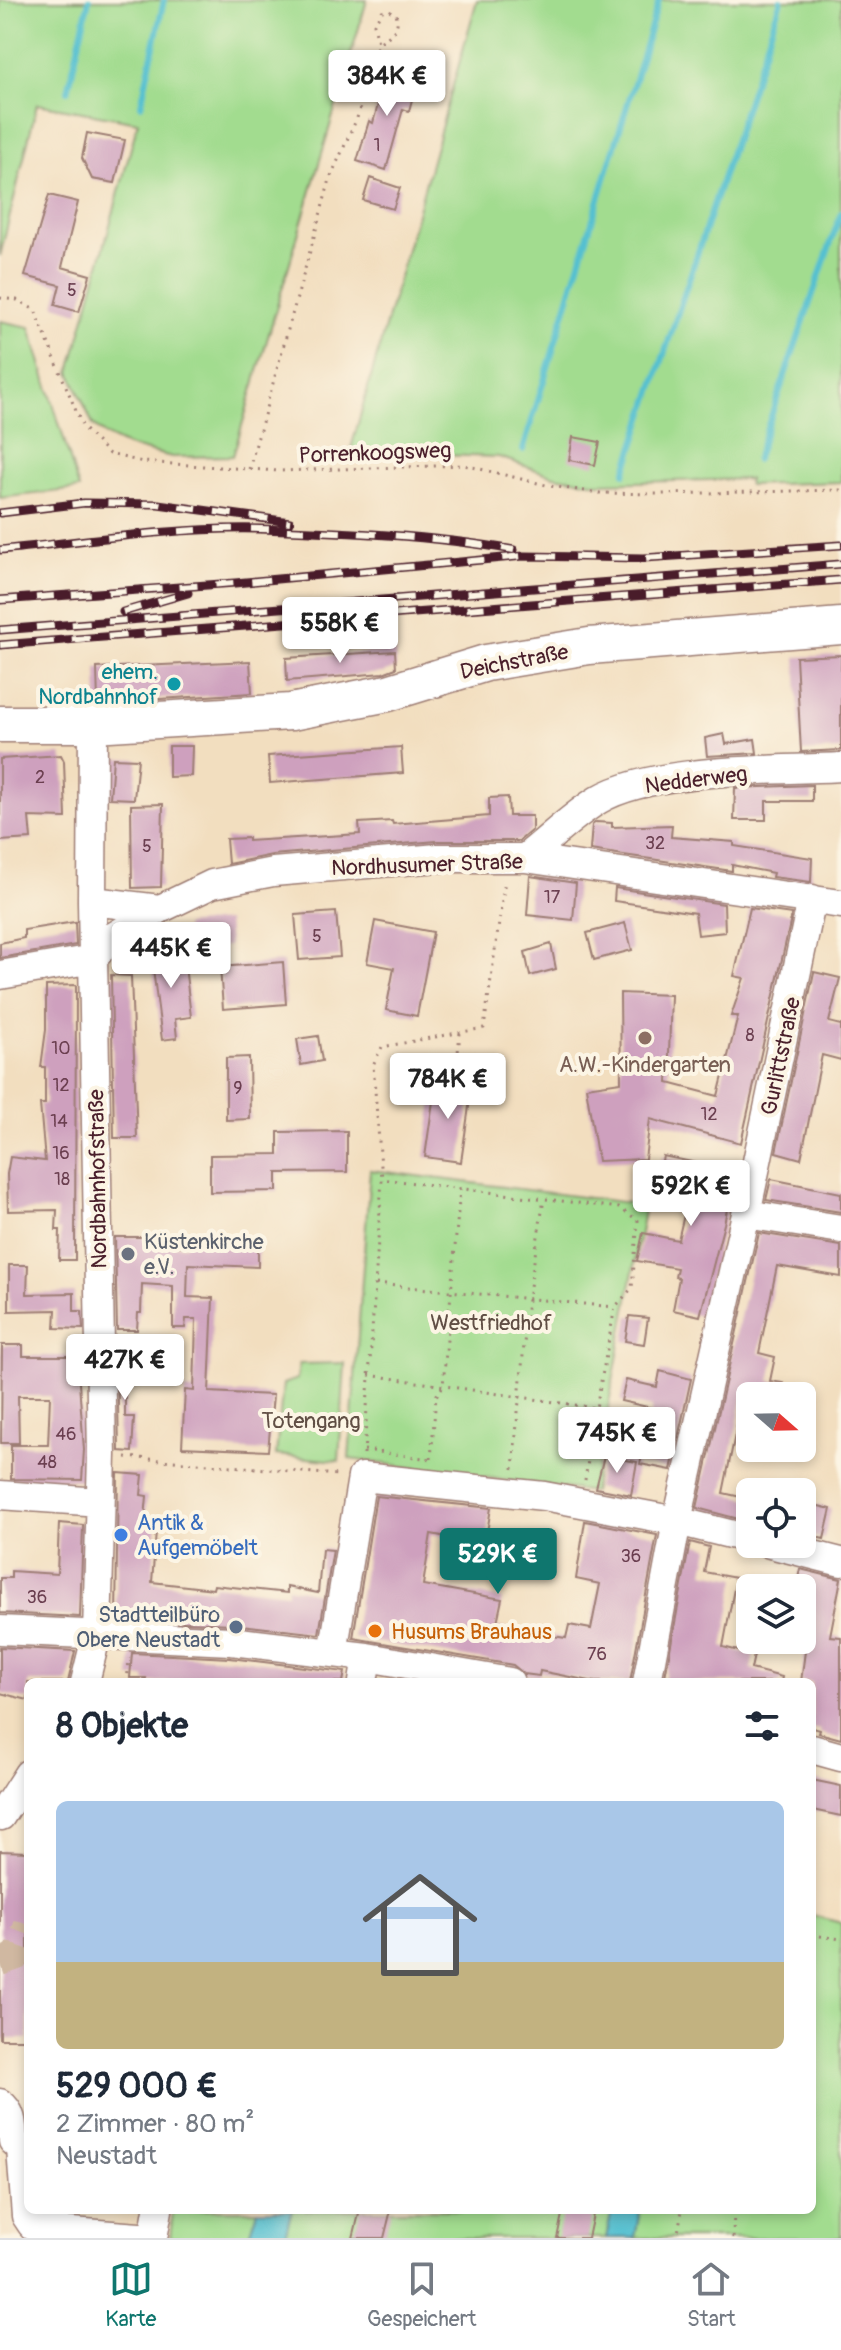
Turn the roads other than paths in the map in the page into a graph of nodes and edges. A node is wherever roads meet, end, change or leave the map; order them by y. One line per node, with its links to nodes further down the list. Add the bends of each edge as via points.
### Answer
1 (841, 626): 3 (main road, Deichstraße, via 589,646 486,663 388,693 291,712)
2 (0, 724): 3 (main road, Deichstraße)
3 (93, 724): 7 (street, Nordbahnhofstraße)
4 (841, 767): 5 (street, Nedderweg, via 670,778 622,789)
5 (517, 858): 6 (street, Nordhusumer Straße); 9 (street, Nordhusumer Straße, via 438,858 273,872 212,884)
6 (812, 899): 8 (street, Nordhusumer Straße); 12 (street, Gurlittstraße)
7 (92, 901): 9 (street); 10 (street, Nordbahnhofstraße)
8 (841, 904)
9 (160, 909): 10 (street, Nordhusumer Straße, via 109,939)
10 (93, 959): 11 (street); 15 (street, Nordbahnhofstraße)
11 (0, 975)
12 (746, 1214): 13 (street); 16 (street, Gurlittstraße)
13 (841, 1229)
14 (0, 1495): 15 (street)
15 (100, 1502): 21 (street, Nordbahnhofstraße)
16 (677, 1521): 17 (street); 22 (street, via 544,1496 362,1477); 26 (street, Gurlittstraße)
17 (736, 1536)
18 (816, 1556): 19 (street)
19 (841, 1562)
20 (0, 1630): 21 (street)
21 (97, 1633): 22 (street); 24 (street, Nordbahnhofstraße)
22 (333, 1653): 23 (street)
23 (365, 1669): 25 (street)
24 (86, 1678)
25 (465, 1678)
26 (648, 1678)
27 (816, 1750): 28 (street)
28 (841, 1757)
29 (24, 1780): 30 (street)
30 (1, 1816)
31 (0, 2103): 32 (street, via 12,2118 13,2141 21,2148)
32 (17, 2171): 33 (street)
33 (24, 2206)
34 (26, 2214): 36 (street, via 32,2225 44,2230)
35 (157, 2214): 36 (street)
36 (153, 2238)

